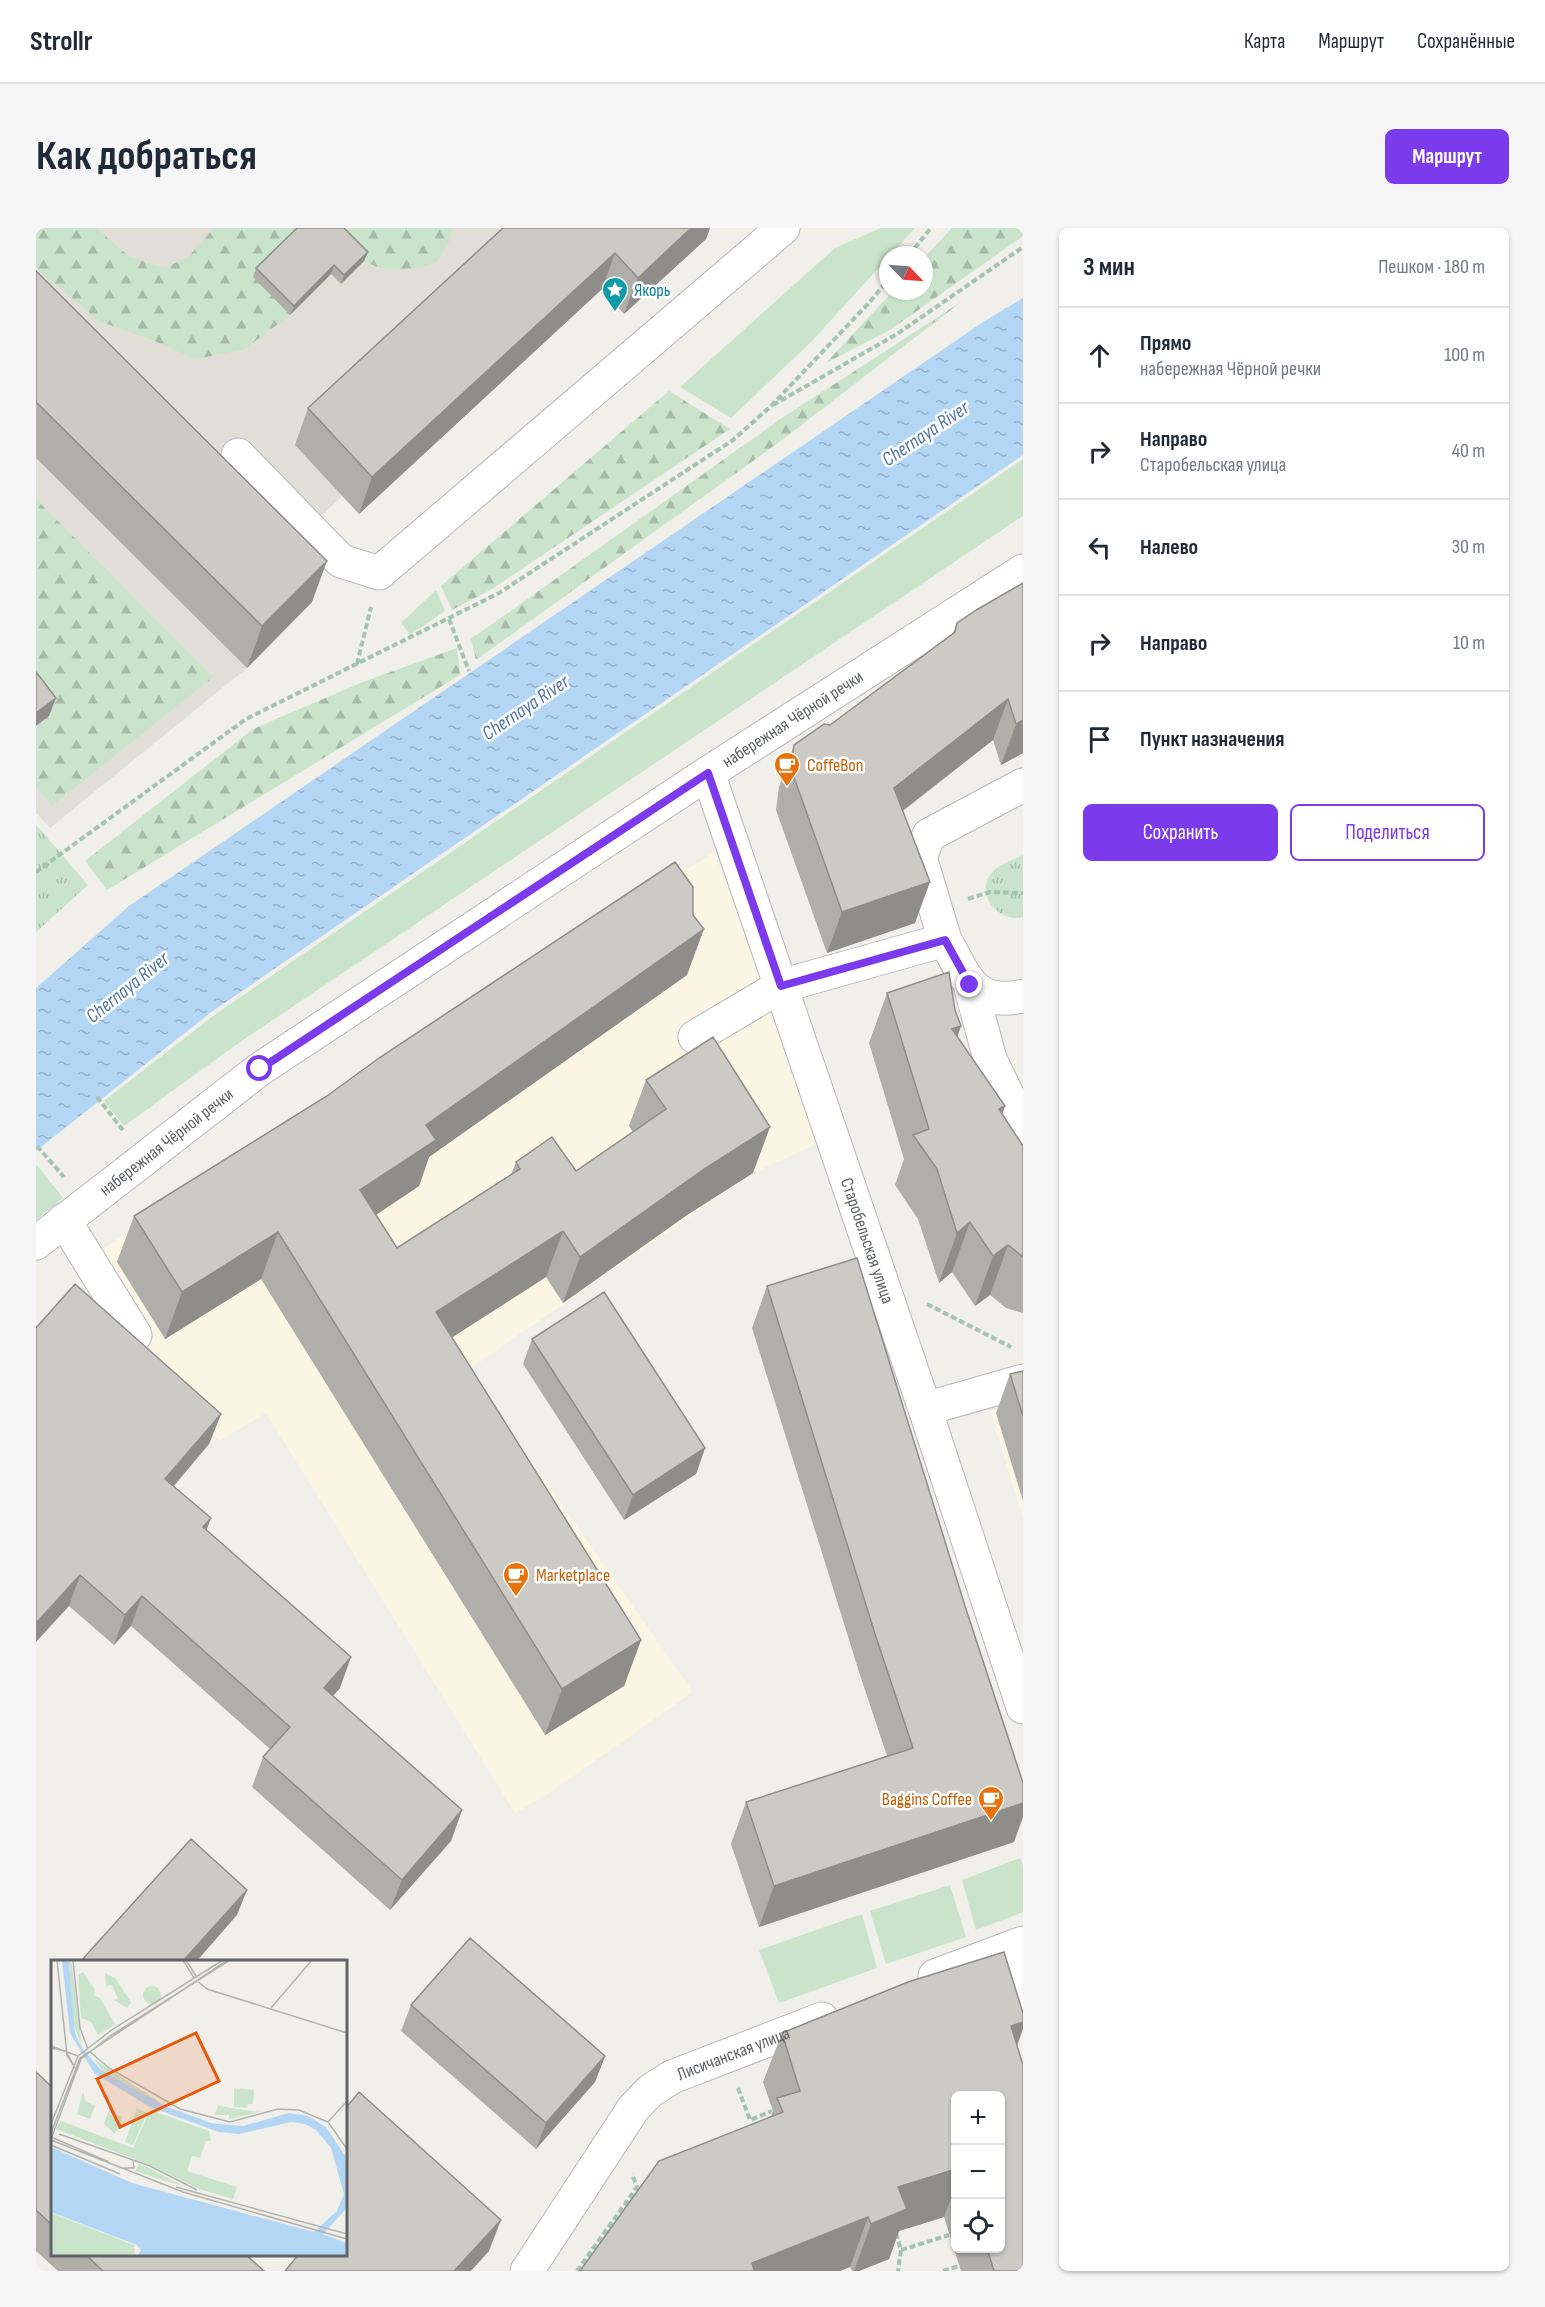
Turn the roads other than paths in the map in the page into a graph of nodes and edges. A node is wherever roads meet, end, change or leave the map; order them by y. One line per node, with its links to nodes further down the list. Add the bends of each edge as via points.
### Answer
1 (783, 228): 2 (street, via 379,573 341,561)
2 (238, 454)
3 (1023, 571): 4 (street, набережная Чёрной речки)
4 (708, 773): 8 (street, Старобельская улица); 12 (street, набережная Чёрной речки, via 260,1069)
5 (1023, 785): 6 (street, via 929,835 920,857)
6 (945, 940): 7 (street); 8 (street)
7 (970, 985): 9 (street, via 991,999); 11 (street, via 990,1059)
8 (781, 986): 10 (street); 16 (street, Старобельская улица)
9 (1021, 999)
10 (694, 1037)
11 (1023, 1128)
12 (64, 1220): 13 (street, набережная Чёрной речки); 14 (street)
13 (36, 1243)
14 (135, 1335)
15 (1022, 1366): 16 (street)
16 (925, 1409): 17 (street, Старобельская улица)
17 (1023, 1707)
18 (1014, 1947): 19 (street); 21 (street)
19 (907, 1987)
20 (854, 2007): 22 (street, Лисичанская улица, via 672,2077 650,2091 633,2109)
21 (1023, 2008)
22 (527, 2271)

